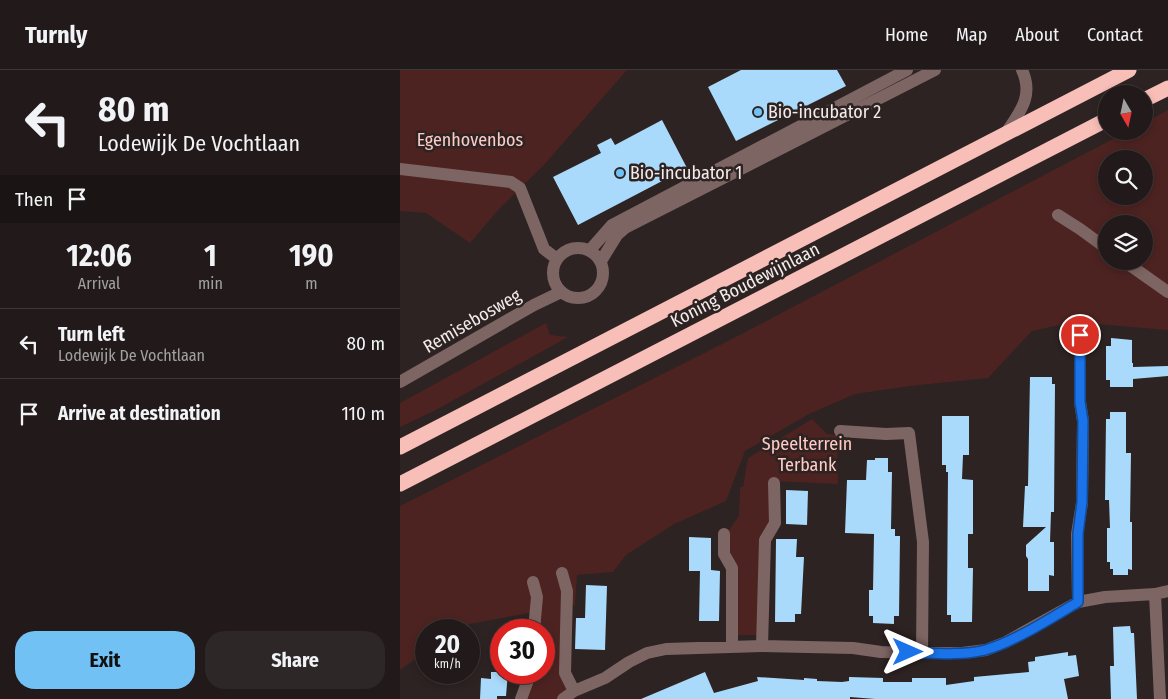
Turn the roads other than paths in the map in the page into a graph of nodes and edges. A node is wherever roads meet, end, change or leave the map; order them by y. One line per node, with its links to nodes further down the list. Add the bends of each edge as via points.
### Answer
1 (907, 70): 12 (street, via 612,225)
2 (935, 70): 14 (street, via 624,228)
3 (1022, 70): 8 (street, Koning Boudewijnlaan, via 1027,94 1023,108)
4 (1129, 70): 8 (highway, Koning Boudewijnlaan)
5 (1168, 88): 6 (highway)
6 (1153, 96)
7 (1098, 124): 25 (highway, Koning Boudewijnlaan)
8 (1006, 134): 23 (highway, Koning Boudewijnlaan)
9 (400, 169): 13 (street, via 511,182 520,188 544,249)
10 (1058, 215): 11 (street)
11 (1098, 242)
12 (590, 250): 13 (street, via 569,249); 14 (street)
13 (557, 259): 16 (street, via 553,273)
14 (601, 261): 16 (street, via 603,279 594,293 579,299)
15 (1137, 270): 17 (street)
16 (561, 292): 19 (street, Remisebosweg)
17 (1168, 292)
18 (1080, 335): 30 (street, via 1083,421)
19 (400, 382)
20 (909, 420): 22 (street)
21 (840, 431): 22 (street)
22 (909, 434): 34 (street, via 923,542)
23 (400, 446)
24 (774, 483): 33 (street, via 775,523 765,540)
25 (400, 484)
26 (724, 534): 32 (street, via 724,554 732,568)
27 (562, 573): 36 (street, via 567,591 565,673)
28 (534, 582): 31 (street, via 537,597)
29 (1162, 592): 30 (street); 39 (street)
30 (1078, 602): 34 (street, via 986,650)
31 (535, 619)
32 (732, 646): 33 (street); 36 (street, via 647,653)
33 (762, 646): 34 (street)
34 (922, 653)
35 (527, 684): 37 (street)
36 (574, 691): 38 (street)
37 (521, 699)
38 (563, 699)
39 (1160, 699)

